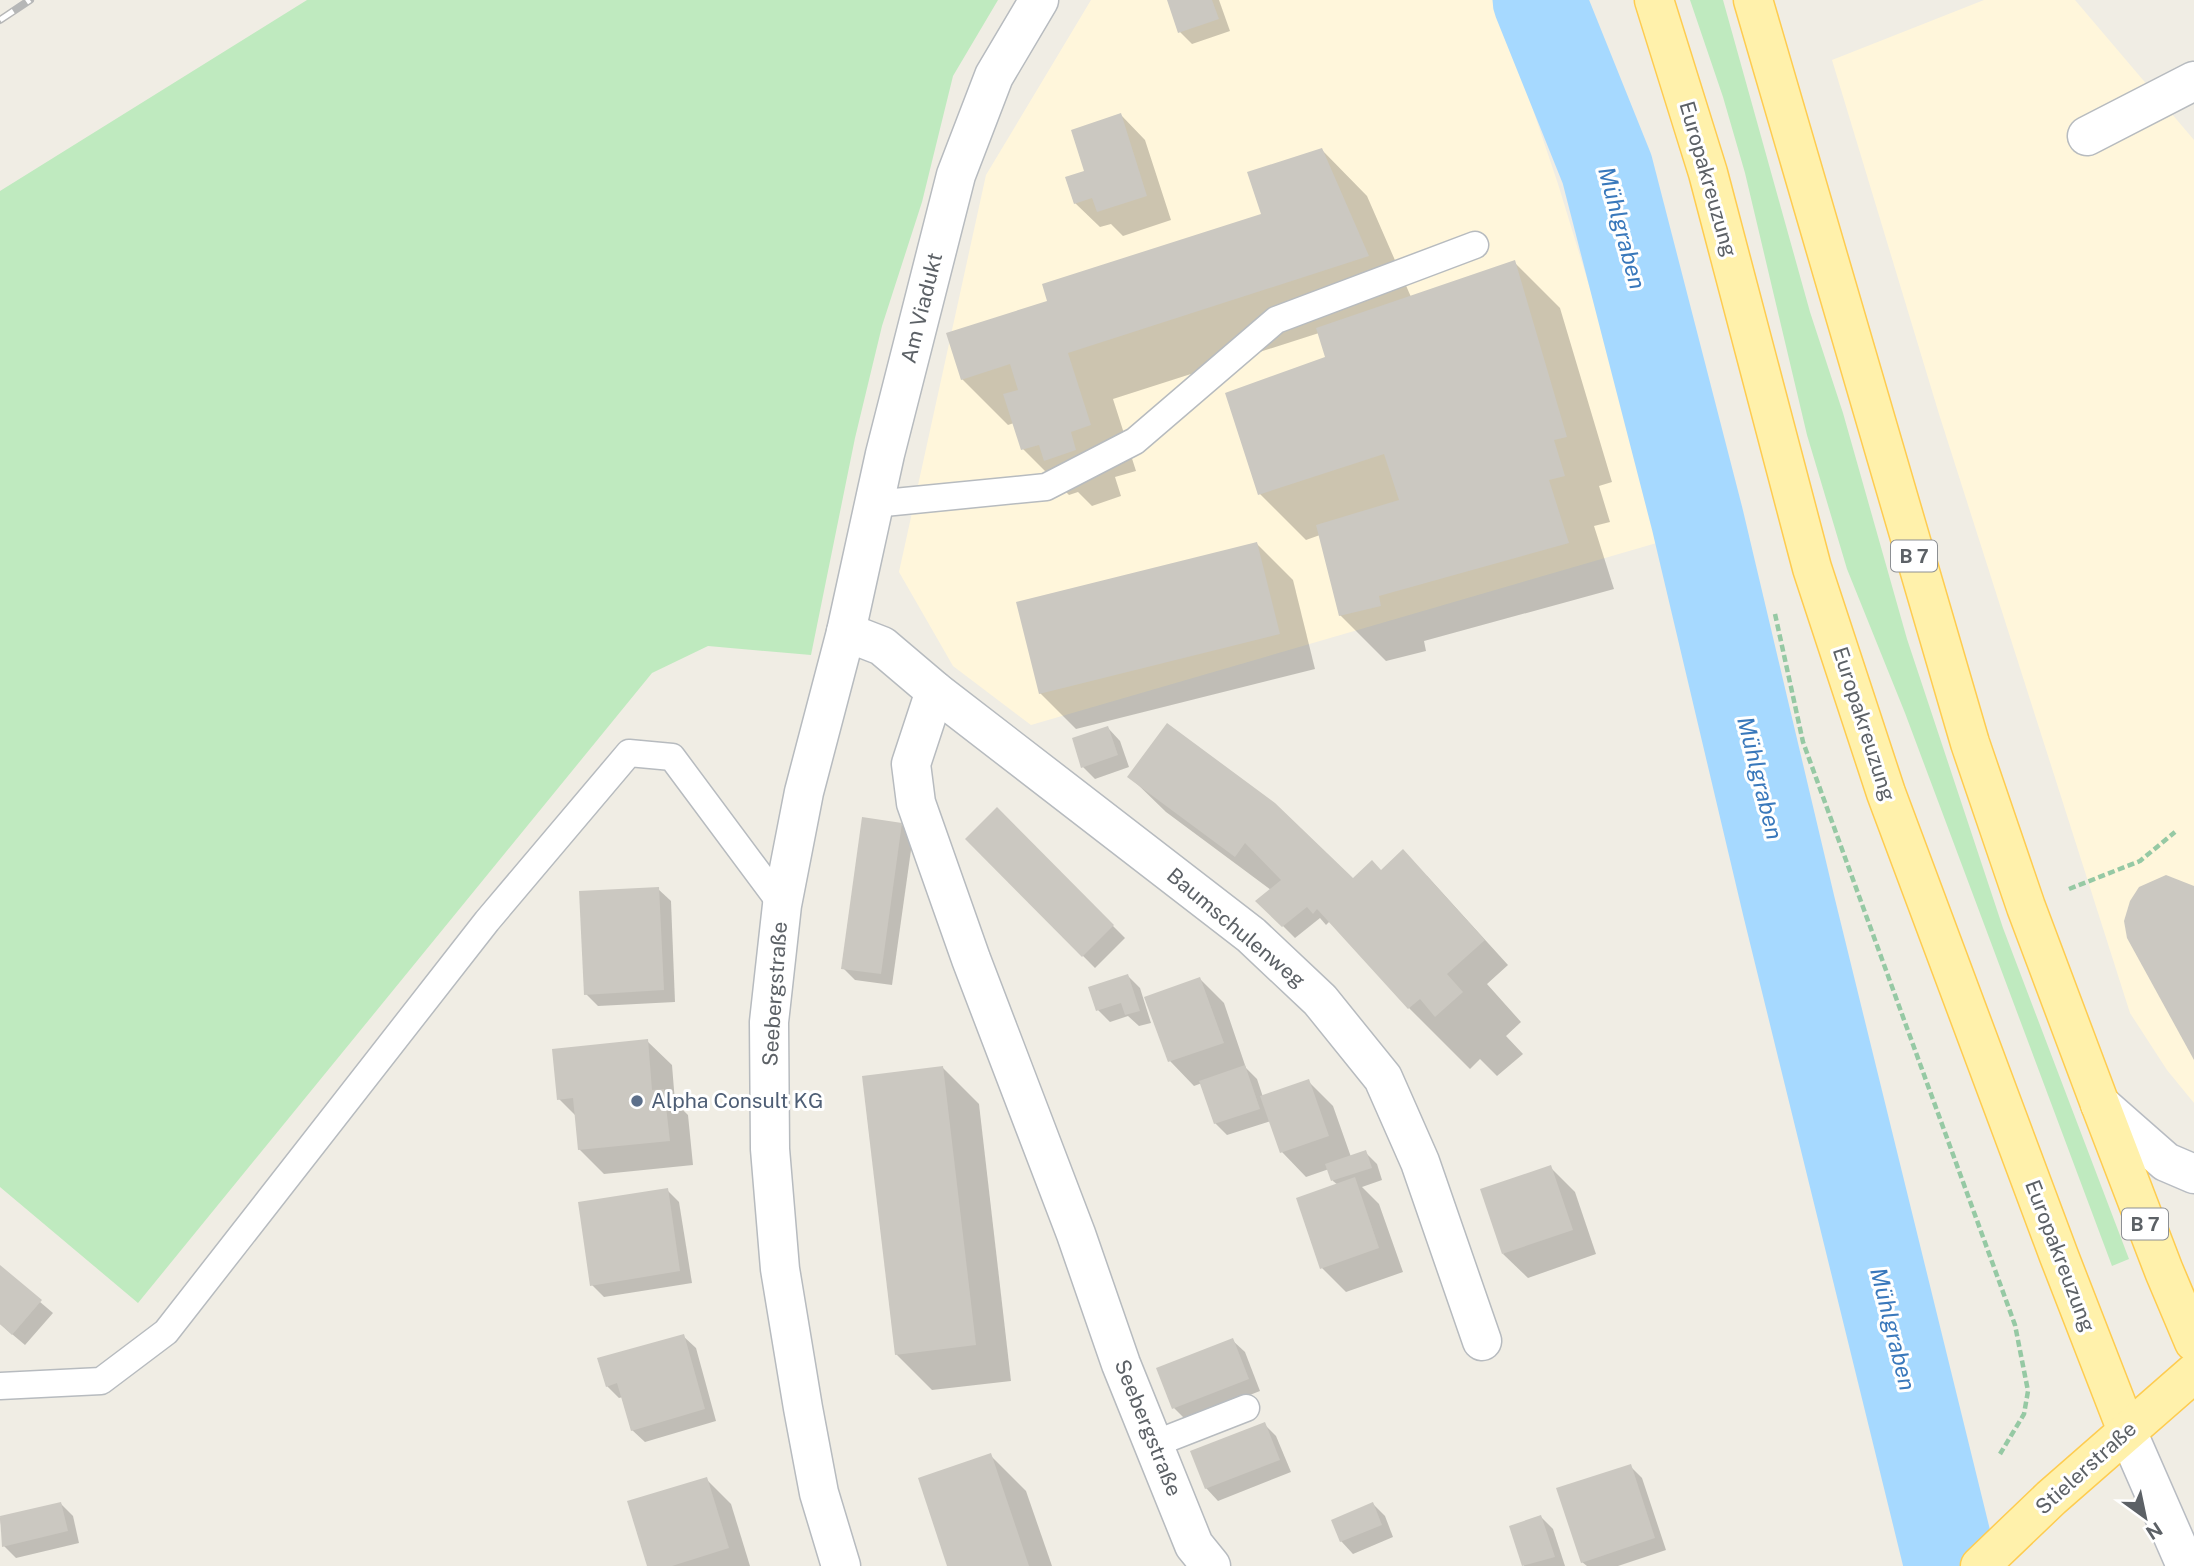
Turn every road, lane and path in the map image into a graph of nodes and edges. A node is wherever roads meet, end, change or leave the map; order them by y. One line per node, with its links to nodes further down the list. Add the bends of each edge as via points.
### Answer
1 (1040, 0): 7 (street, Am Viadukt, via 993,76 956,175)
2 (1654, 0): 20 (main road, Europakreuzung, via 1708,173 1812,568 1873,753)
3 (1753, 0): 12 (main road, B 7, via 1970,743)
4 (2194, 81): 5 (street)
5 (2087, 136)
6 (1475, 245): 7 (lane, via 1276,320 1135,441 1046,487)
7 (874, 504): 8 (street, Am Viadukt)
8 (846, 632): 9 (street, Baumschulenweg, via 882,646); 11 (street, Seebergstraße, via 804,792)
9 (934, 691): 15 (street, Baumschulenweg, via 1251,935 1320,1000 1383,1078 1420,1162); 21 (street, Seebergstraße, via 911,764 916,803)
10 (2175, 832): 12 (path, via 2140,861)
11 (782, 905): 18 (lane, via 672,757 629,753 488,921 166,1332 101,1381); 22 (street, Seebergstraße, via 769,1022 771,1162 780,1269 819,1493)
12 (2026, 907): 13 (main road, B 7)
13 (2100, 1104): 14 (street, via 2166,1162); 16 (main road, B 7)
14 (2194, 1174)
15 (1482, 1341)
16 (2194, 1342)
17 (2194, 1373): 20 (main road, Stielerstraße)
18 (0, 1386)
19 (1246, 1408): 21 (lane)
20 (2127, 1431): 24 (main road, Stielerstraße); 25 (street)
21 (1154, 1444): 23 (street, Seebergstraße, via 1194,1545)
22 (841, 1566)
23 (1211, 1566)
24 (1980, 1566)
25 (2186, 1566)

